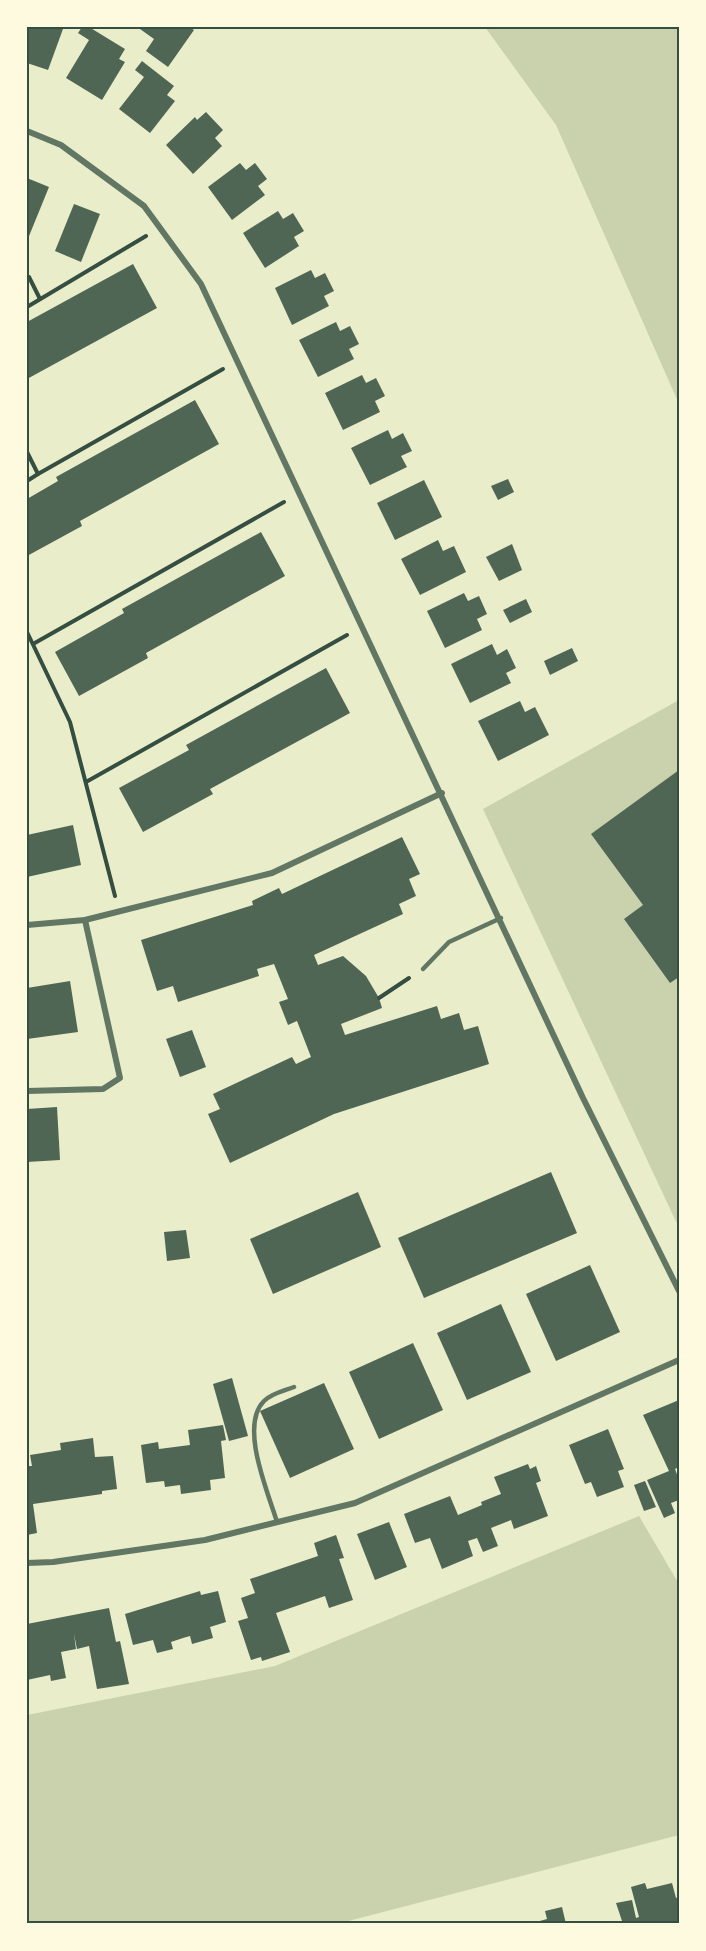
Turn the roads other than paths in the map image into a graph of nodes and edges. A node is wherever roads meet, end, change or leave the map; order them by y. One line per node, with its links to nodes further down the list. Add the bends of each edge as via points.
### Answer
1 (27, 131): 2 (street, via 61,145 144,206 201,284)
2 (442, 793): 3 (street); 4 (street, via 272,873)
3 (501, 918): 6 (lane, via 449,942); 8 (street, via 583,1098)
4 (85, 920): 5 (street); 7 (street, via 120,1078 103,1089)
5 (27, 925)
6 (423, 969)
7 (27, 1091)
8 (679, 1291)
9 (679, 1360): 11 (street, via 355,1503)
10 (294, 1388): 11 (lane, via 265,1400 254,1420 255,1446)
11 (277, 1522): 12 (street, via 205,1540)
12 (27, 1563)

